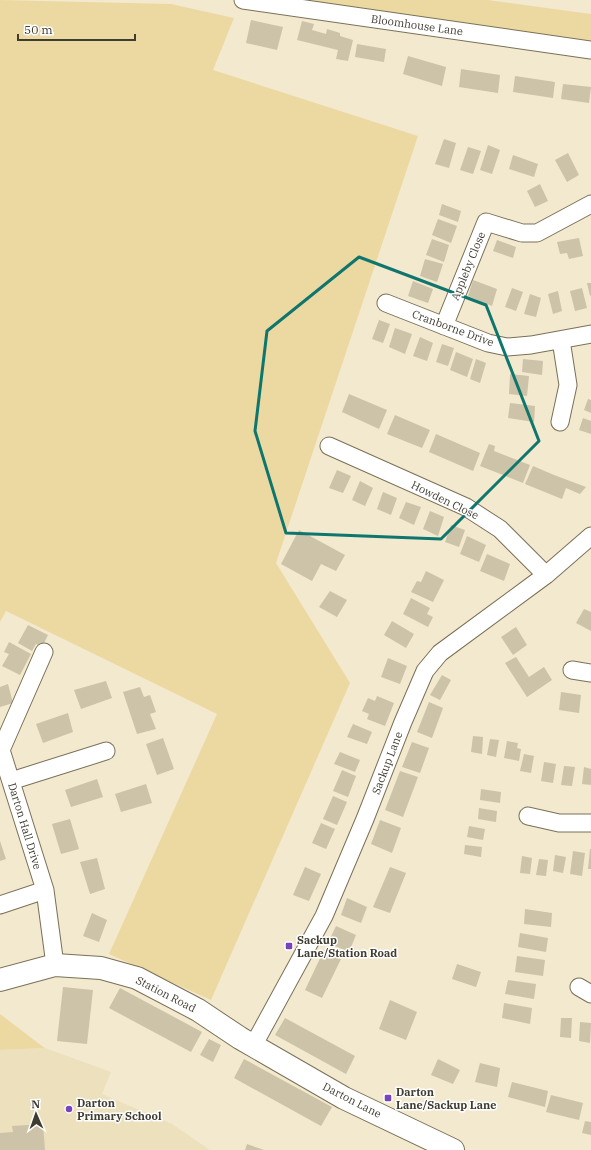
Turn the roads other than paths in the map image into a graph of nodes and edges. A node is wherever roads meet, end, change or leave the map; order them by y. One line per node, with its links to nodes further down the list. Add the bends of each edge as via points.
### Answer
1 (243, 0): 2 (street, Bloomhouse Lane)
2 (591, 50)
3 (591, 204): 5 (street, Appleby Close, via 537,233 522,232 486,222)
4 (386, 303): 5 (street, Cranborne Drive)
5 (444, 326): 7 (street, Cranborne Drive, via 488,343 507,347)
6 (591, 334): 7 (street, Cranborne Drive)
7 (561, 340): 8 (street, via 568,385)
8 (560, 422)
9 (329, 446): 11 (street, Howden Close, via 466,507 500,529)
10 (591, 536): 11 (street, Sackup Lane)
11 (546, 575): 23 (street, Sackup Lane, via 440,653 425,671 324,916)
12 (44, 652): 16 (street, Darton Hall Drive, via 1,750)
13 (572, 670): 14 (street)
14 (591, 673)
15 (106, 751): 16 (street)
16 (11, 781): 19 (street, Darton Hall Drive)
17 (528, 816): 18 (street, via 559,823)
18 (591, 823)
19 (45, 890): 20 (street); 21 (street, Darton Hall Drive)
20 (0, 904)
21 (55, 965): 22 (main road, Station Road); 23 (main road, Station Road, via 101,968 137,978 198,1010)
22 (0, 980)
23 (253, 1046): 24 (main road, Darton Lane, via 344,1098)
24 (454, 1150)

